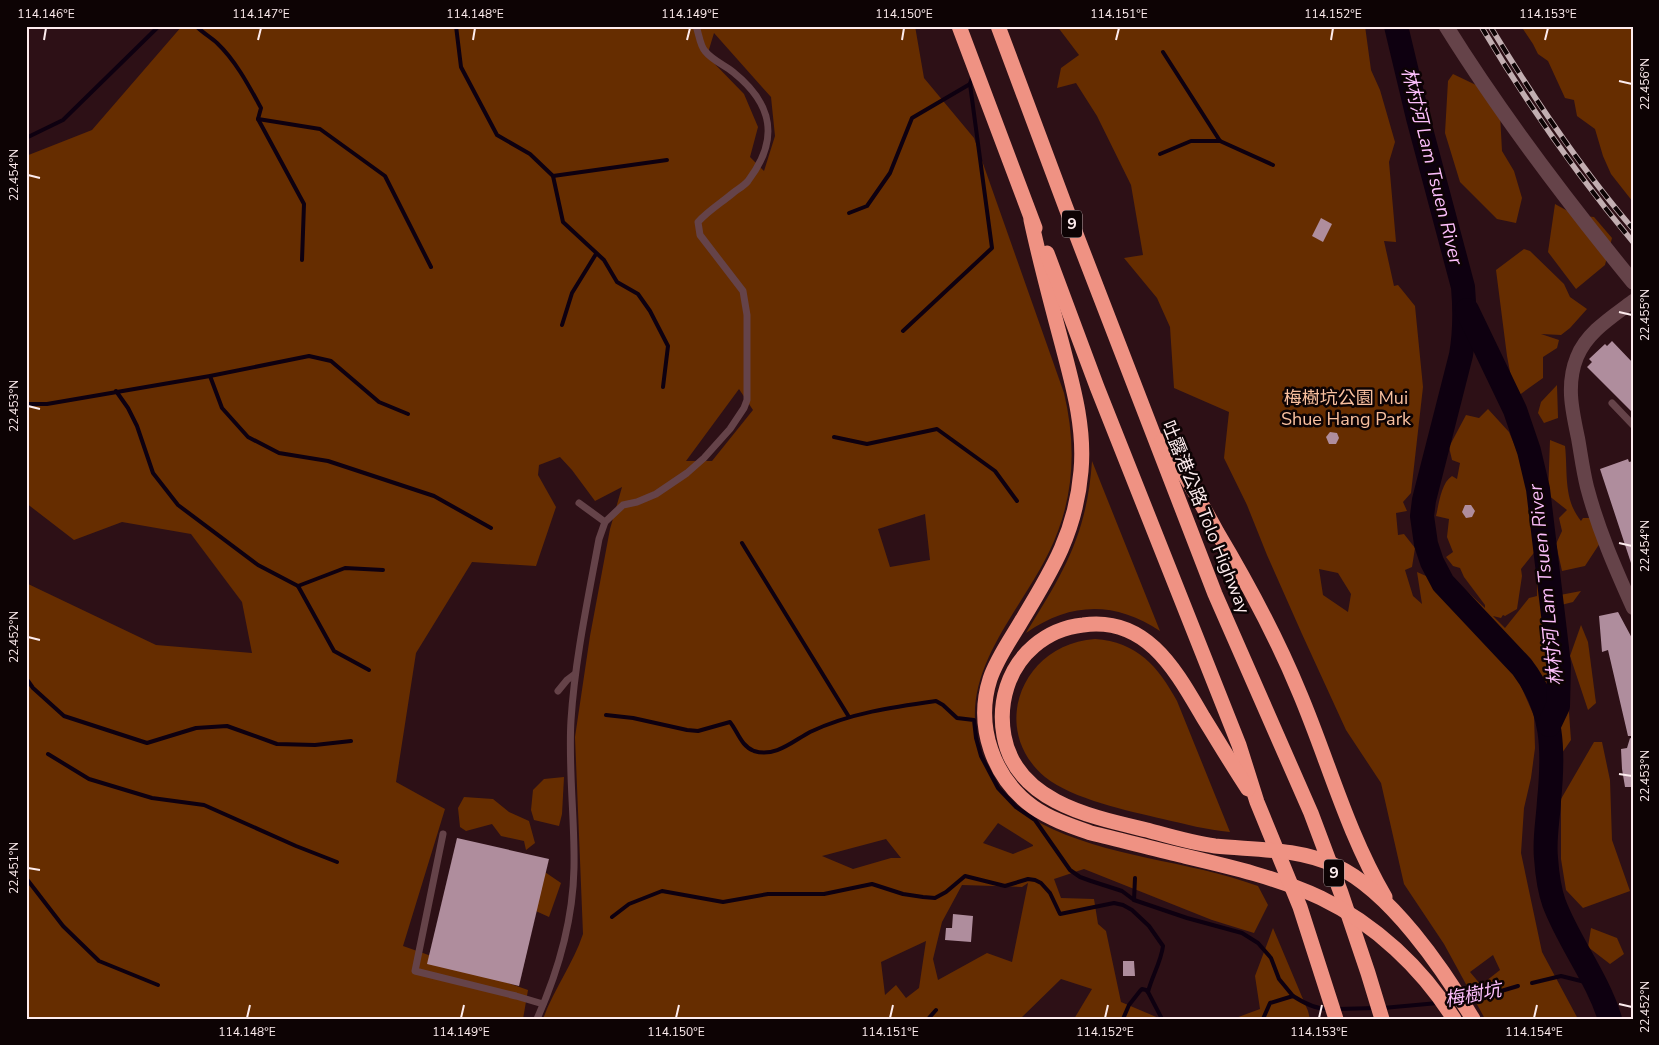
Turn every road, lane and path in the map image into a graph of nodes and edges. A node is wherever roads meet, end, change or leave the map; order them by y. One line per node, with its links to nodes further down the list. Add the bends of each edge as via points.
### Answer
1 (696, 26): 12 (lane, via 704,50 748,86 763,105 769,124 768,141 747,182 698,222 700,236 744,291 747,400 730,429 704,458 656,494 623,505)
2 (959, 26): 5 (highway, 9)
3 (998, 26): 9 (highway, 吐露港公路 Tolo Highway / 9)
4 (1446, 26): 6 (main road, via 1566,200)
5 (1032, 220): 17 (highway, 9, via 1239,745); 24 (highway, via 1077,403 1082,468 1073,520 1059,556 998,660 990,680 985,720 990,746 1000,769 1026,801 1055,819 1091,833 1254,873 1321,898 1384,938 1433,989)
6 (1633, 282)
7 (1633, 301): 13 (street, via 1589,337 1571,375 1570,396 1587,486 1602,537)
8 (1612, 403): 10 (lane)
9 (1148, 421): 19 (highway, via 1178,464 1250,587 1300,694 1357,845); 23 (highway, 吐露港公路 Tolo Highway / 9, via 1215,594 1310,813 1341,893)
10 (1633, 425)
11 (579, 503): 12 (lane)
12 (605, 522): 15 (lane, via 598,540)
13 (1628, 584): 14 (street)
14 (1633, 608)
15 (575, 674): 16 (lane); 20 (lane, via 571,722 572,896 564,940)
16 (558, 691)
17 (1257, 802): 19 (highway, via 1167,660 1145,640 1119,627 1074,626 1044,638 1020,661 1012,675 1004,697 1002,718 1011,757 1033,786 1059,804 1103,819 1212,845 1295,853 1335,865 1365,884); 22 (highway, 9, via 1300,908)
18 (443, 834): 20 (lane, via 415,971)
19 (1394, 912): 25 (highway, via 1427,950)
20 (543, 1004): 21 (lane)
21 (537, 1019)
22 (1336, 1019)
23 (1382, 1019)
24 (1454, 1019)
25 (1473, 1019)

